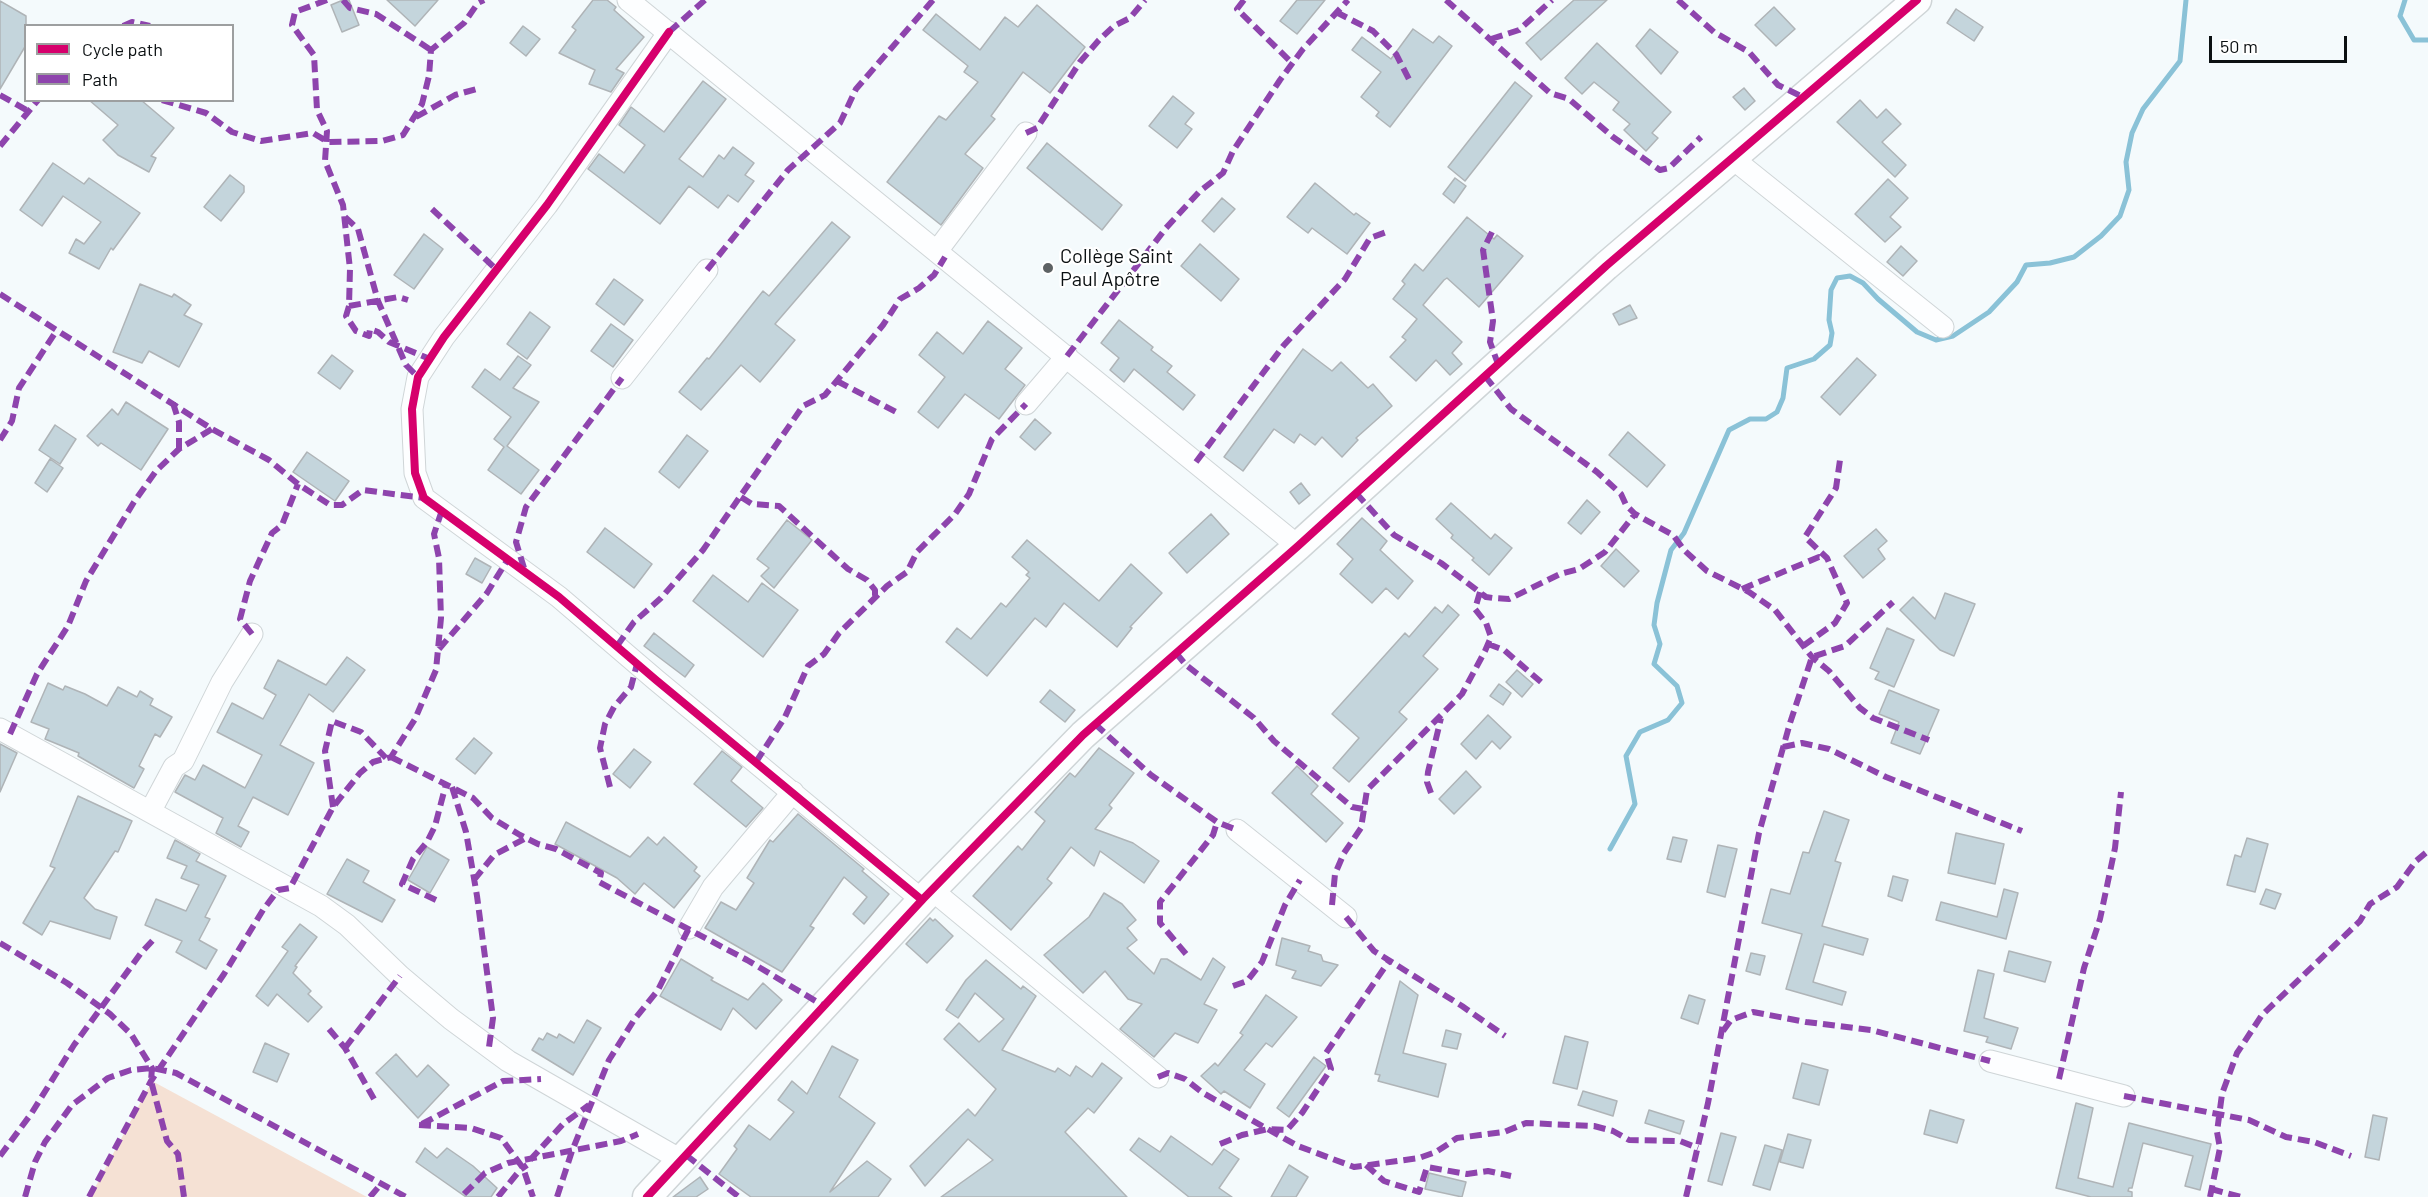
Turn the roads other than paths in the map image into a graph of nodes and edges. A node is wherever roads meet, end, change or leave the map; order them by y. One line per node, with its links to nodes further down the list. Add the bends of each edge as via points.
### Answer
1 (628, 0): 3 (street)
2 (1917, 0): 5 (street)
3 (669, 32): 6 (street); 15 (street, via 548,205 418,377 412,409 415,474 424,498 559,597)
4 (1026, 133): 6 (street)
5 (1732, 158): 8 (street); 12 (street, via 1606,266)
6 (938, 250): 9 (street)
7 (707, 270): 10 (street)
8 (1943, 327)
9 (1066, 356): 11 (street); 12 (street)
10 (622, 378)
11 (1026, 404)
12 (1298, 546): 18 (street, via 1083,735)
13 (252, 634): 16 (street)
14 (0, 729): 16 (street)
15 (793, 792): 18 (street); 20 (street, via 713,887)
16 (151, 810): 24 (street, via 321,906 451,1019 508,1061)
17 (1237, 830): 19 (street)
18 (927, 895): 22 (street); 24 (street)
19 (1346, 916)
20 (689, 928)
21 (1990, 1061): 23 (street)
22 (1158, 1077)
23 (2124, 1096)
24 (681, 1160): 25 (street)
25 (647, 1197)

